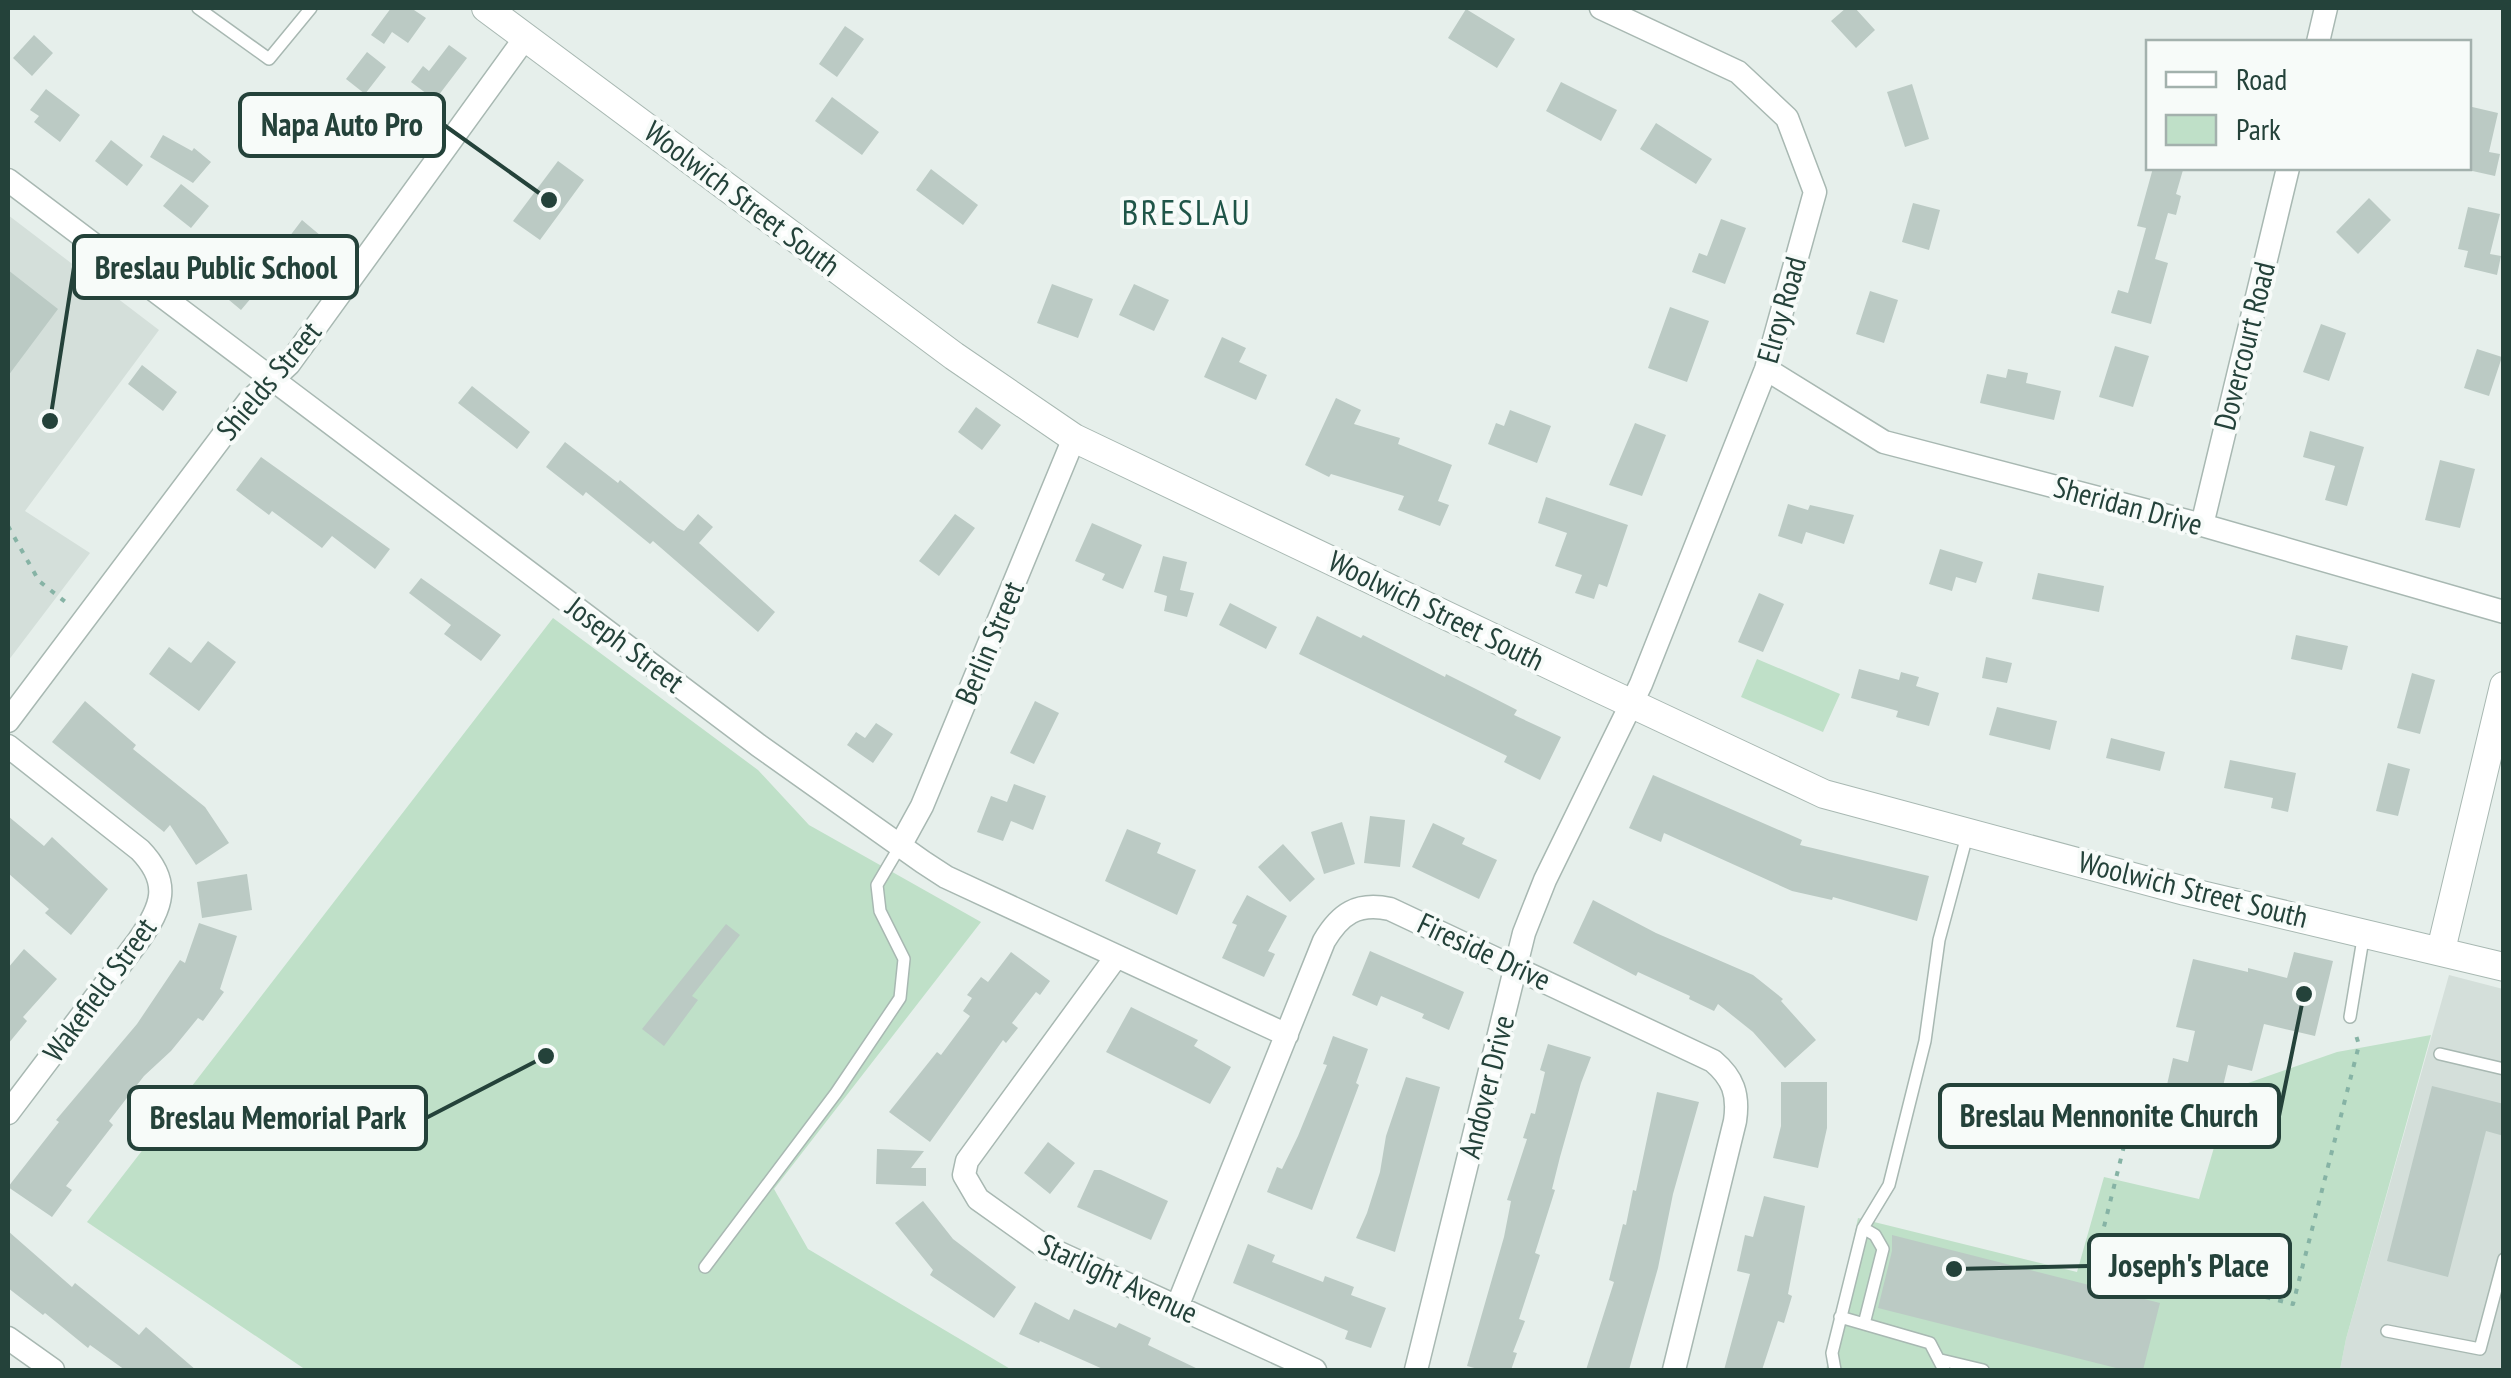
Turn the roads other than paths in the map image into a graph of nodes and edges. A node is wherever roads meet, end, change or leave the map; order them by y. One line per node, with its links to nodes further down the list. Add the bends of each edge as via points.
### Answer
1 (198, 8): 2 (lane, via 269,59)
2 (311, 8)
3 (486, 8): 6 (street, Woolwich Street South)
4 (1601, 8): 10 (street, Elroy Road, via 1738,72 1787,118 1815,192)
5 (2326, 8): 7 (street)
6 (526, 38): 11 (street, Shields Street); 12 (street, Woolwich Street South)
7 (2318, 40)
8 (2288, 170): 13 (street, Dovercourt Road)
9 (8, 180): 11 (street, Joseph Street)
10 (1766, 369): 13 (street, Sheridan Drive, via 1884,442); 16 (street, Elroy Road)
11 (273, 379): 17 (street, Shields Street, via 248,402); 20 (street, Joseph Street)
12 (1074, 438): 16 (street, Woolwich Street South); 20 (street, Berlin Street)
13 (2202, 525): 14 (street, Sheridan Drive)
14 (2504, 612)
15 (2504, 686): 22 (street)
16 (1631, 702): 19 (street, Woolwich Street South, via 1824,794); 24 (street, Andover Drive, via 1544,880)
17 (8, 721)
18 (8, 746): 30 (street, Wakefield Street, via 149,859 161,902)
19 (1968, 832): 21 (street, Woolwich Street South); 31 (lane, via 1889,1185)
20 (900, 846): 23 (street, Joseph Street, via 946,877); 33 (lane, via 877,886 880,911 904,959 900,998)
21 (2364, 932): 22 (street, Woolwich Street South); 26 (lane)
22 (2440, 950): 25 (street, Woolwich Street South)
23 (1116, 957): 27 (street, Joseph Street); 34 (street, Starlight Avenue, via 976,1147 964,1174 978,1199 1044,1246)
24 (1516, 966): 27 (street, Fireside Drive, via 1390,908 1358,908 1343,914 1324,941); 42 (street, Andover Drive); 43 (street, Fireside Drive, via 1712,1061 1736,1090 1735,1121)
25 (2504, 966)
26 (2350, 1017)
27 (1287, 1035): 34 (street, Fireside Drive)
28 (2440, 1054): 29 (lane)
29 (2504, 1069)
30 (8, 1113)
31 (1863, 1228): 35 (lane); 36 (lane, via 1883,1249)
32 (2504, 1259): 37 (lane, via 2480,1349)
33 (705, 1267)
34 (1177, 1307): 41 (street, Starlight Avenue)
35 (1840, 1317): 36 (lane); 44 (lane)
36 (1864, 1324): 39 (lane, via 1930,1343)
37 (2387, 1331)
38 (8, 1338): 40 (street)
39 (1942, 1365): 45 (lane)
40 (53, 1370)
41 (1315, 1370)
42 (1416, 1370)
43 (1674, 1370)
44 (1835, 1370)
45 (1983, 1370)

